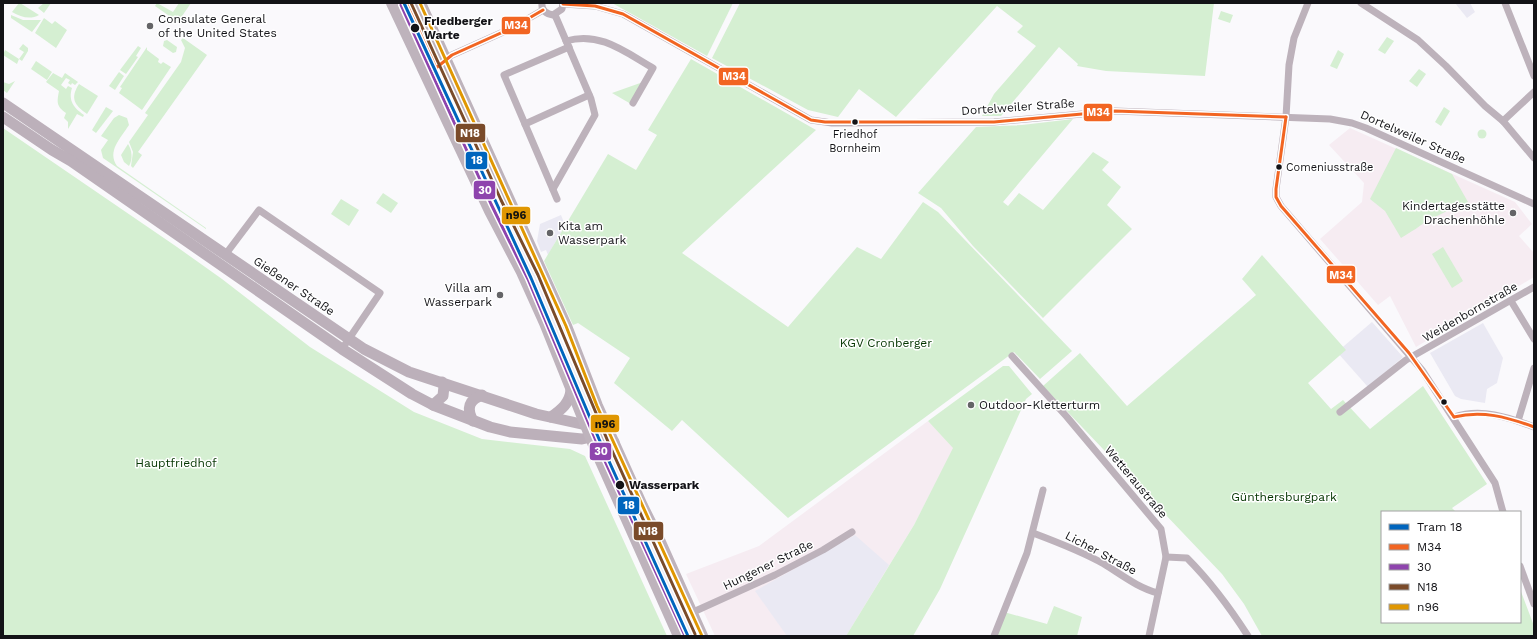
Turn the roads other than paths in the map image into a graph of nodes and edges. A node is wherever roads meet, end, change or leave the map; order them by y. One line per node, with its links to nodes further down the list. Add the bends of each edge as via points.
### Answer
1 (392, 3): 11 (main road)
2 (420, 3): 10 (main road)
3 (563, 3): 8 (street, via 562,9); 17 (street, Dortelweiler Straße, via 595,6 623,14 811,120 994,122 1115,111)
4 (1308, 3): 17 (street, via 1291,49)
5 (1361, 3): 19 (street, via 1418,40 1480,102)
6 (1505, 3): 12 (street)
7 (543, 7): 8 (street, via 547,14); 10 (street, via 512,28)
8 (555, 15): 9 (street)
9 (567, 44): 14 (street); 16 (street, via 585,38 603,40 653,68); 20 (street, via 504,75)
10 (446, 60): 11 (street); 42 (main road, via 566,326)
11 (426, 74): 35 (main road, via 490,211 522,272)
12 (1534, 76)
13 (1534, 92): 19 (street)
14 (590, 95): 20 (street); 22 (street, via 595,109 593,120)
15 (3, 103): 25 (main road, Gießener Straße)
16 (633, 103)
17 (1286, 116): 24 (street, Dortelweiler Straße, via 1352,123); 32 (street, via 1276,197 1350,288)
18 (3, 117): 30 (main road, Gießener Straße, via 71,161)
19 (1503, 121): 21 (street)
20 (525, 124): 22 (street)
21 (1534, 158)
22 (552, 189): 23 (street)
23 (557, 199)
24 (1534, 204)
25 (226, 255): 28 (main road, Gießener Straße); 28 (street, via 259,210 344,268 380,293)
26 (1534, 288): 27 (street, Weidenbornstraße)
27 (1511, 301): 29 (street); 32 (street, Weidenbornstraße)
28 (349, 339): 30 (street); 34 (main road, Gießener Straße, via 409,372)
29 (1534, 340)
30 (342, 349): 37 (main road, Gießener Straße)
31 (1012, 356): 54 (street, Wetteraustraße, via 1161,529)
32 (1413, 358): 38 (street, Weidenbornstraße, via 1406,360); 40 (street)
33 (1534, 368): 43 (street)
34 (442, 382): 36 (main road, Gießener Straße); 37 (main road, via 443,396)
35 (571, 390): 39 (main road, via 571,396 565,405); 44 (main road)
36 (482, 395): 39 (main road, Gießener Straße); 41 (main road, via 470,402 469,413)
37 (433, 405): 41 (main road, Gießener Straße)
38 (1340, 412)
39 (551, 417): 44 (main road, Gießener Straße)
40 (1454, 417): 43 (street, via 1481,412); 51 (street, via 1495,483)
41 (473, 421): 47 (main road, Gießener Straße, via 510,432)
42 (604, 421): 46 (main road); 48 (main road)
43 (1518, 421): 45 (street)
44 (586, 425): 46 (main road)
45 (1534, 427)
46 (594, 435): 47 (main road, Gießener Straße); 48 (main road); 49 (main road)
47 (575, 438): 49 (main road, Gießener Straße)
48 (614, 442): 58 (main road)
49 (596, 450): 59 (main road)
50 (1043, 490): 53 (street)
51 (1503, 511)
52 (852, 532): 58 (street, Hungener Straße, via 775,576)
53 (1033, 533): 56 (street, Licher Straße, via 1066,545 1145,590); 61 (street)
54 (1166, 557): 56 (street); 63 (street, via 1187,558 1206,577)
55 (1521, 569): 57 (street)
56 (1158, 593): 62 (street)
57 (1534, 604)
58 (691, 613): 60 (main road)
59 (679, 636)
60 (702, 636)
61 (994, 636)
62 (1149, 636)
63 (1248, 636)

